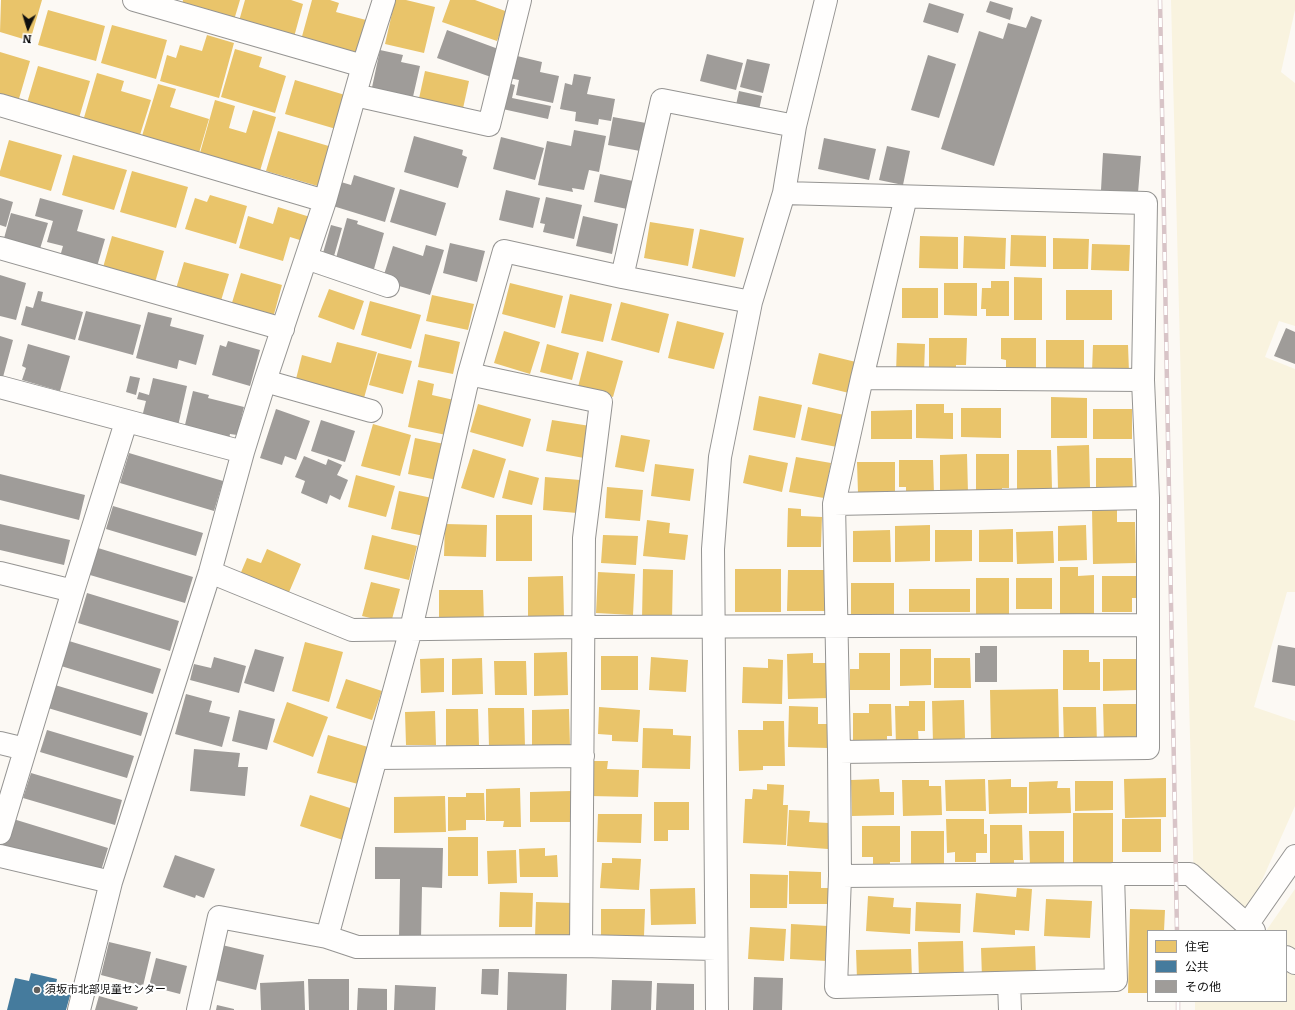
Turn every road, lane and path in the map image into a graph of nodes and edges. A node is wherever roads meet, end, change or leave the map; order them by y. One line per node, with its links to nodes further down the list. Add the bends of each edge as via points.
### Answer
1 (134, 0): 5 (street)
2 (384, 0): 5 (street)
3 (520, 0): 6 (street, via 489,125)
4 (826, 0): 8 (street)
5 (363, 66): 6 (street)
6 (355, 95): 11 (street)
7 (0, 105): 11 (street)
8 (795, 126): 9 (street); 14 (street, via 662,100)
9 (784, 193): 10 (street); 16 (street)
10 (906, 198): 19 (street); 20 (street, via 1146,204)
11 (325, 201): 13 (street)
12 (0, 248): 17 (street)
13 (306, 258): 15 (street); 17 (street)
14 (622, 277): 16 (street); 18 (street, via 504,251)
15 (388, 286)
16 (751, 302): 32 (street, via 720,457 714,549)
17 (283, 329): 21 (street)
18 (469, 374): 34 (street, via 601,402 584,538); 35 (street)
19 (862, 378): 20 (street); 27 (street)
20 (1143, 380): 26 (street)
21 (266, 381): 23 (street); 25 (street)
22 (0, 387): 24 (street)
23 (371, 411)
24 (126, 422): 25 (street); 30 (street)
25 (244, 452): 28 (street)
26 (1148, 498): 27 (street); 31 (street)
27 (834, 504): 33 (street)
28 (210, 572): 35 (street, via 352,630); 46 (street)
29 (0, 573): 30 (street)
30 (72, 591): 37 (street)
31 (1148, 625): 33 (street); 38 (street, via 1148,748)
32 (713, 626): 33 (street); 34 (street); 50 (street)
33 (836, 626): 38 (street)
34 (582, 627): 35 (street); 39 (street)
35 (411, 629): 40 (street)
36 (0, 743): 37 (street)
37 (25, 749): 41 (street)
38 (839, 752): 45 (street)
39 (583, 756): 40 (street); 49 (street)
40 (376, 758): 48 (street)
41 (0, 833)
42 (0, 856): 46 (street)
43 (1295, 856): 47 (street)
44 (1113, 874): 45 (street); 47 (street, via 1190,874); 51 (street, via 1116,980)
45 (840, 876): 51 (street, via 836,987)
46 (110, 882): 52 (street)
47 (1251, 928)
48 (327, 937): 49 (street, via 357,947); 53 (street, via 219,918)
49 (581, 946): 50 (street)
50 (716, 948): 54 (street)
51 (1009, 983): 55 (street)
52 (79, 1010)
53 (198, 1010)
54 (717, 1010)
55 (1010, 1010)

